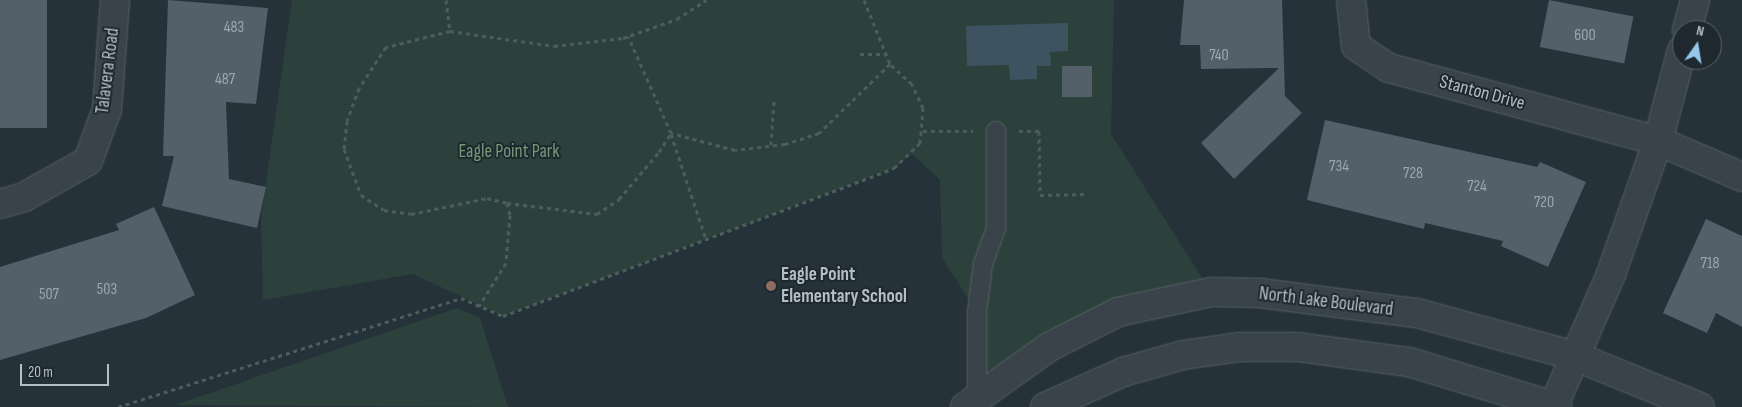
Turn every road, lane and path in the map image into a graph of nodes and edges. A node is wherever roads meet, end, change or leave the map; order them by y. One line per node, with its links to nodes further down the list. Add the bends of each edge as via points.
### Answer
1 (115, 0): 21 (street, Talavera Road, via 107,109 88,161 24,197)
2 (446, 0): 8 (path)
3 (706, 0): 9 (path, via 677,18)
4 (864, 0): 11 (path)
5 (1351, 0): 17 (street, Stanton Drive, via 1356,46 1390,68)
6 (1695, 0): 7 (street)
7 (1690, 20)
8 (450, 31): 9 (path, via 554,46); 20 (path, via 386,47 359,88 346,121 344,148 350,171 361,195 384,210 411,214 487,198)
9 (628, 36): 16 (path)
10 (860, 54): 11 (path)
11 (887, 54): 12 (path)
12 (890, 64): 18 (path, via 819,133); 22 (path, via 912,84 923,108 923,131 912,154 894,168)
13 (1677, 70): 17 (street)
14 (774, 100): 18 (path)
15 (996, 130): 25 (lane, via 996,228 983,264)
16 (671, 133): 18 (path, via 735,150); 20 (path, via 636,181 597,214); 22 (path)
17 (1658, 141): 19 (street, Stanton Drive); 24 (street, via 1612,274)
18 (771, 145)
19 (1742, 177)
20 (507, 203): 23 (path, via 510,215 506,263)
21 (0, 204)
22 (706, 239): 23 (path, via 503,316)
23 (479, 306): 26 (path, via 461,298)
24 (1572, 355): 25 (street, North Lake Boulevard, via 1417,313 1260,293 1211,292 1118,312 1049,347); 28 (street); 29 (street, North Lake Boulevard)
25 (971, 402)
26 (118, 407)
27 (1045, 407): 28 (street, via 1122,372 1183,355 1269,347 1354,352 1409,362)
28 (1555, 407)
29 (1700, 407)

